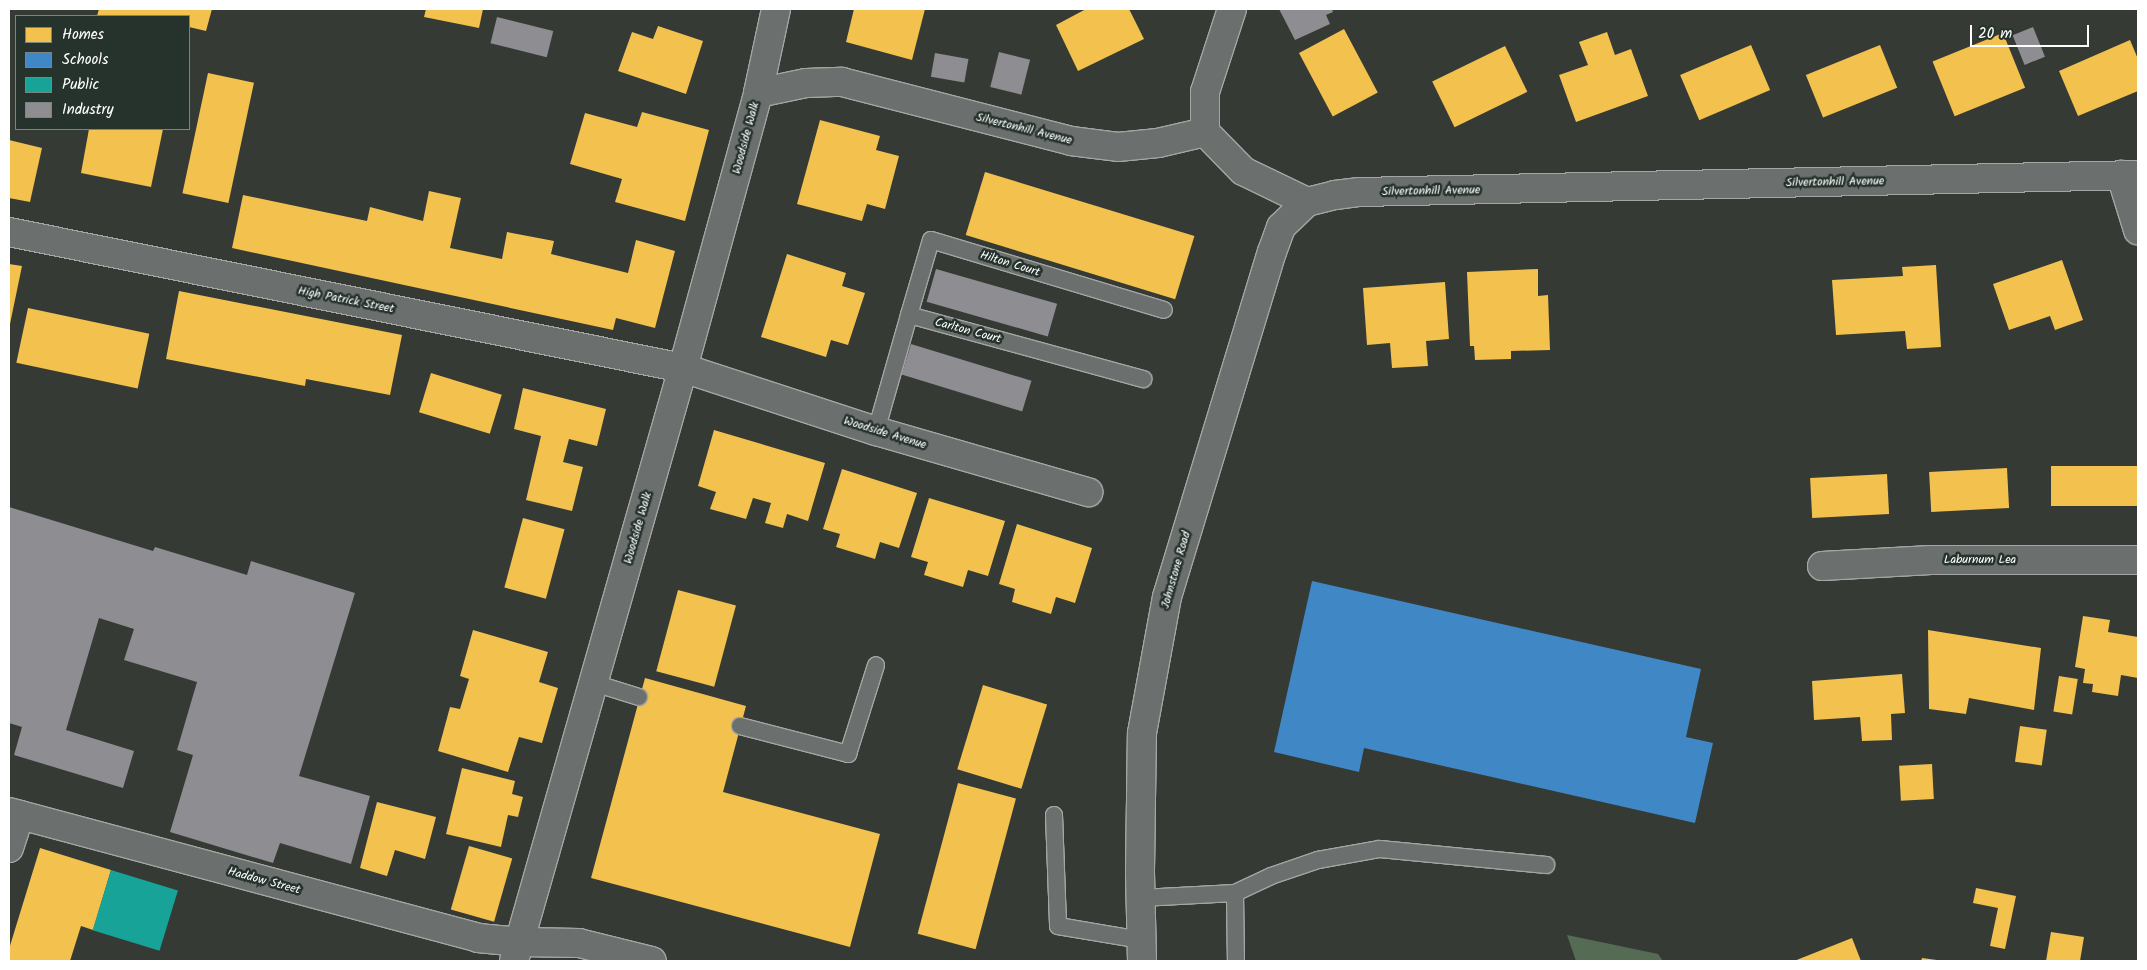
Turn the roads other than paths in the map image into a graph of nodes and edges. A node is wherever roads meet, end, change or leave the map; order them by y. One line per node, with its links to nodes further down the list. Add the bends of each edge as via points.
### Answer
1 (776, 9): 3 (street, Woodside Walk)
2 (1232, 9): 4 (street, via 1205,92)
3 (758, 93): 4 (street, Silvertonhill Avenue, via 806,83 842,82 1071,141 1118,147 1158,143); 11 (street, Woodside Walk)
4 (1205, 132): 6 (street, via 1243,171)
5 (2130, 175): 6 (street, Silvertonhill Avenue, via 1360,192); 7 (street)
6 (1307, 202): 26 (street, Johnstone Road, via 1281,228 1272,252 1167,597 1142,733)
7 (2138, 230)
8 (9, 232): 11 (street, High Patrick Street)
9 (1164, 310): 10 (lane, Hilton Court, via 931,240)
10 (909, 315): 12 (lane, Carlton Court); 13 (lane)
11 (684, 368): 13 (street, Woodside Avenue); 18 (street, Woodside Walk)
12 (1143, 379)
13 (876, 431): 14 (street, Woodside Avenue)
14 (1088, 492)
15 (2138, 560): 16 (street, Laburnum Lea, via 1931,560)
16 (1822, 566)
17 (876, 665): 20 (lane, via 848,754)
18 (594, 683): 19 (lane); 28 (street, Woodside Walk)
19 (639, 697)
20 (740, 726)
21 (14, 813): 23 (street); 28 (street, Haddow Street, via 478,938)
22 (1054, 815): 27 (lane, via 1058,926)
23 (9, 848)
24 (1546, 865): 25 (lane, via 1380,849 1318,860)
25 (1235, 893): 26 (lane); 30 (lane)
26 (1141, 898): 27 (street, Johnstone Road)
27 (1142, 951)
28 (517, 952): 29 (street, Haddow Street, via 579,943)
29 (652, 961)
30 (1236, 961)

